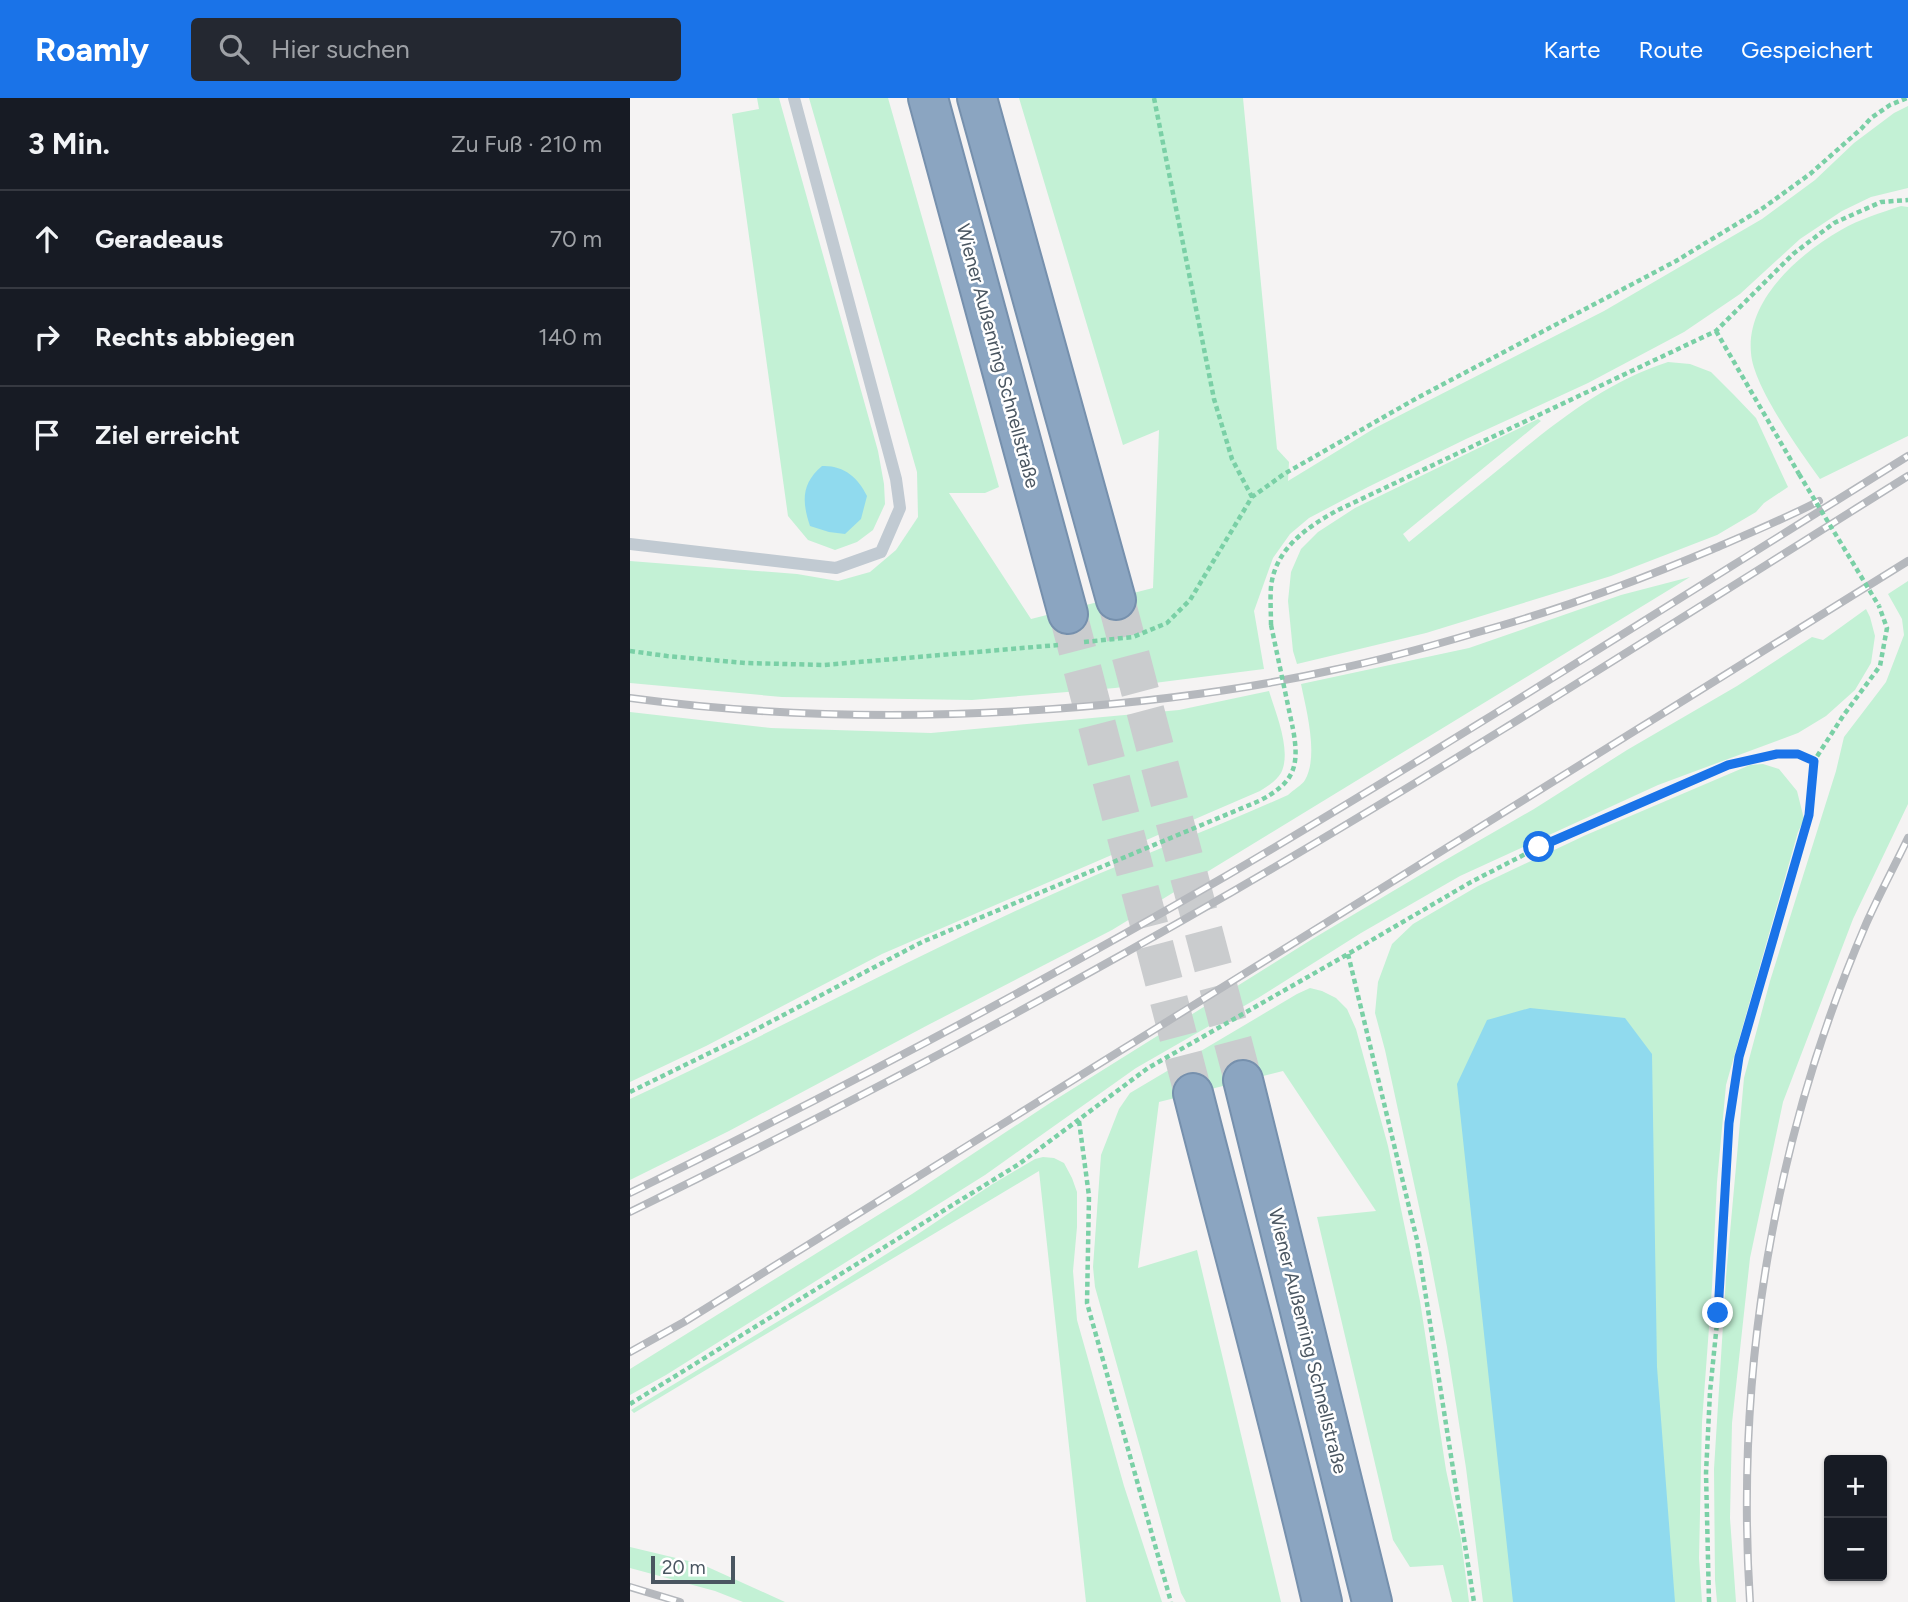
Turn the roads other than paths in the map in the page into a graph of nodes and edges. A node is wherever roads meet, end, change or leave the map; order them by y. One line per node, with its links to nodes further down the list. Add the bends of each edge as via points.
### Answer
1 (794, 98): 4 (lane, via 900,508 881,551 836,568)
2 (928, 98): 6 (highway, Wiener Außenring Schnellstraße)
3 (977, 98): 5 (highway)
4 (630, 544)
5 (1116, 600)
6 (1071, 634)
7 (1244, 1080): 10 (highway, Wiener Außenring Schnellstraße)
8 (1193, 1093): 9 (highway)
9 (1322, 1602)
10 (1372, 1602)

